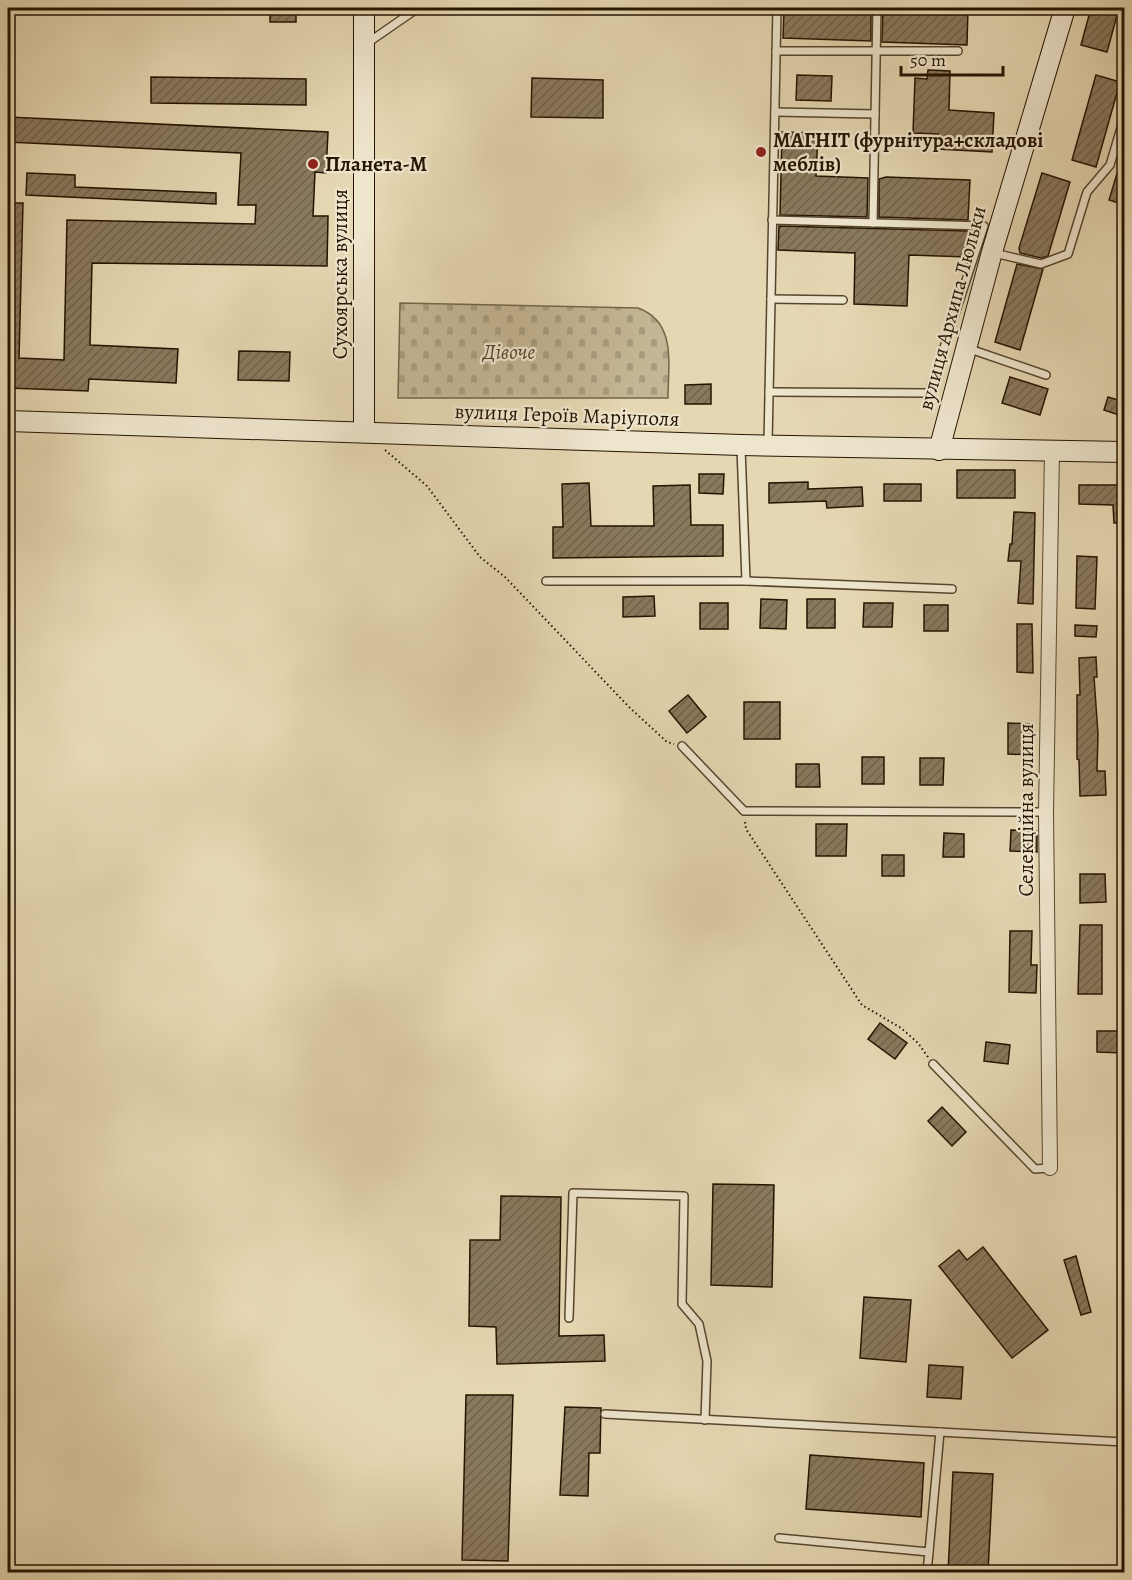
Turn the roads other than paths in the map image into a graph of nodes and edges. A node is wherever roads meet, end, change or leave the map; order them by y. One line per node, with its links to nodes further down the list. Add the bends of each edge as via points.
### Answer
1 (364, 8): 6 (street, Сухоярська вулиця)
2 (418, 8): 6 (lane)
3 (777, 8): 7 (lane)
4 (877, 8): 8 (lane)
5 (1065, 8): 15 (street, вулиця Архипа Люльки)
6 (364, 45): 22 (street, Сухоярська вулиця)
7 (776, 51): 8 (lane); 10 (lane)
8 (876, 51): 9 (lane); 11 (lane)
9 (958, 51)
10 (775, 112): 11 (lane); 13 (lane)
11 (875, 114): 14 (lane)
12 (1125, 118): 15 (lane, via 1110,165 1087,192 1068,254 1041,264)
13 (772, 220): 14 (lane); 16 (lane)
14 (873, 223): 20 (lane, via 984,226 929,393)
15 (992, 252): 18 (street, вулиця Архипа Люльки)
16 (771, 299): 17 (lane); 20 (lane)
17 (843, 300)
18 (964, 348): 19 (lane); 25 (street, вулиця Архипа Люльки)
19 (1046, 375)
20 (769, 392): 24 (lane)
21 (8, 421): 22 (street, вулиця Героїв Маріуполя)
22 (364, 432): 23 (street, вулиця Героїв Маріуполя)
23 (741, 445): 24 (street, вулиця Героїв Маріуполя); 29 (lane)
24 (768, 446): 25 (street, вулиця Героїв Маріуполя)
25 (939, 450): 26 (street, вулиця Героїв Маріуполя)
26 (1052, 451): 27 (street, вулиця Героїв Маріуполя); 32 (street, Селекційна вулиця)
27 (1125, 452)
28 (546, 581): 29 (lane)
29 (746, 581): 30 (lane)
30 (952, 589)
31 (682, 746): 32 (lane, via 744,811)
32 (1046, 812): 34 (street, Селекційна вулиця)
33 (933, 1064): 34 (lane, via 1035,1169)
34 (1050, 1168)
35 (569, 1318): 37 (lane, via 573,1193 684,1196 682,1304 699,1324 707,1361)
36 (605, 1414): 37 (lane)
37 (705, 1420): 38 (lane)
38 (940, 1432): 39 (lane); 41 (lane)
39 (1125, 1442)
40 (779, 1538): 41 (lane)
41 (929, 1552): 42 (lane)
42 (927, 1572)

